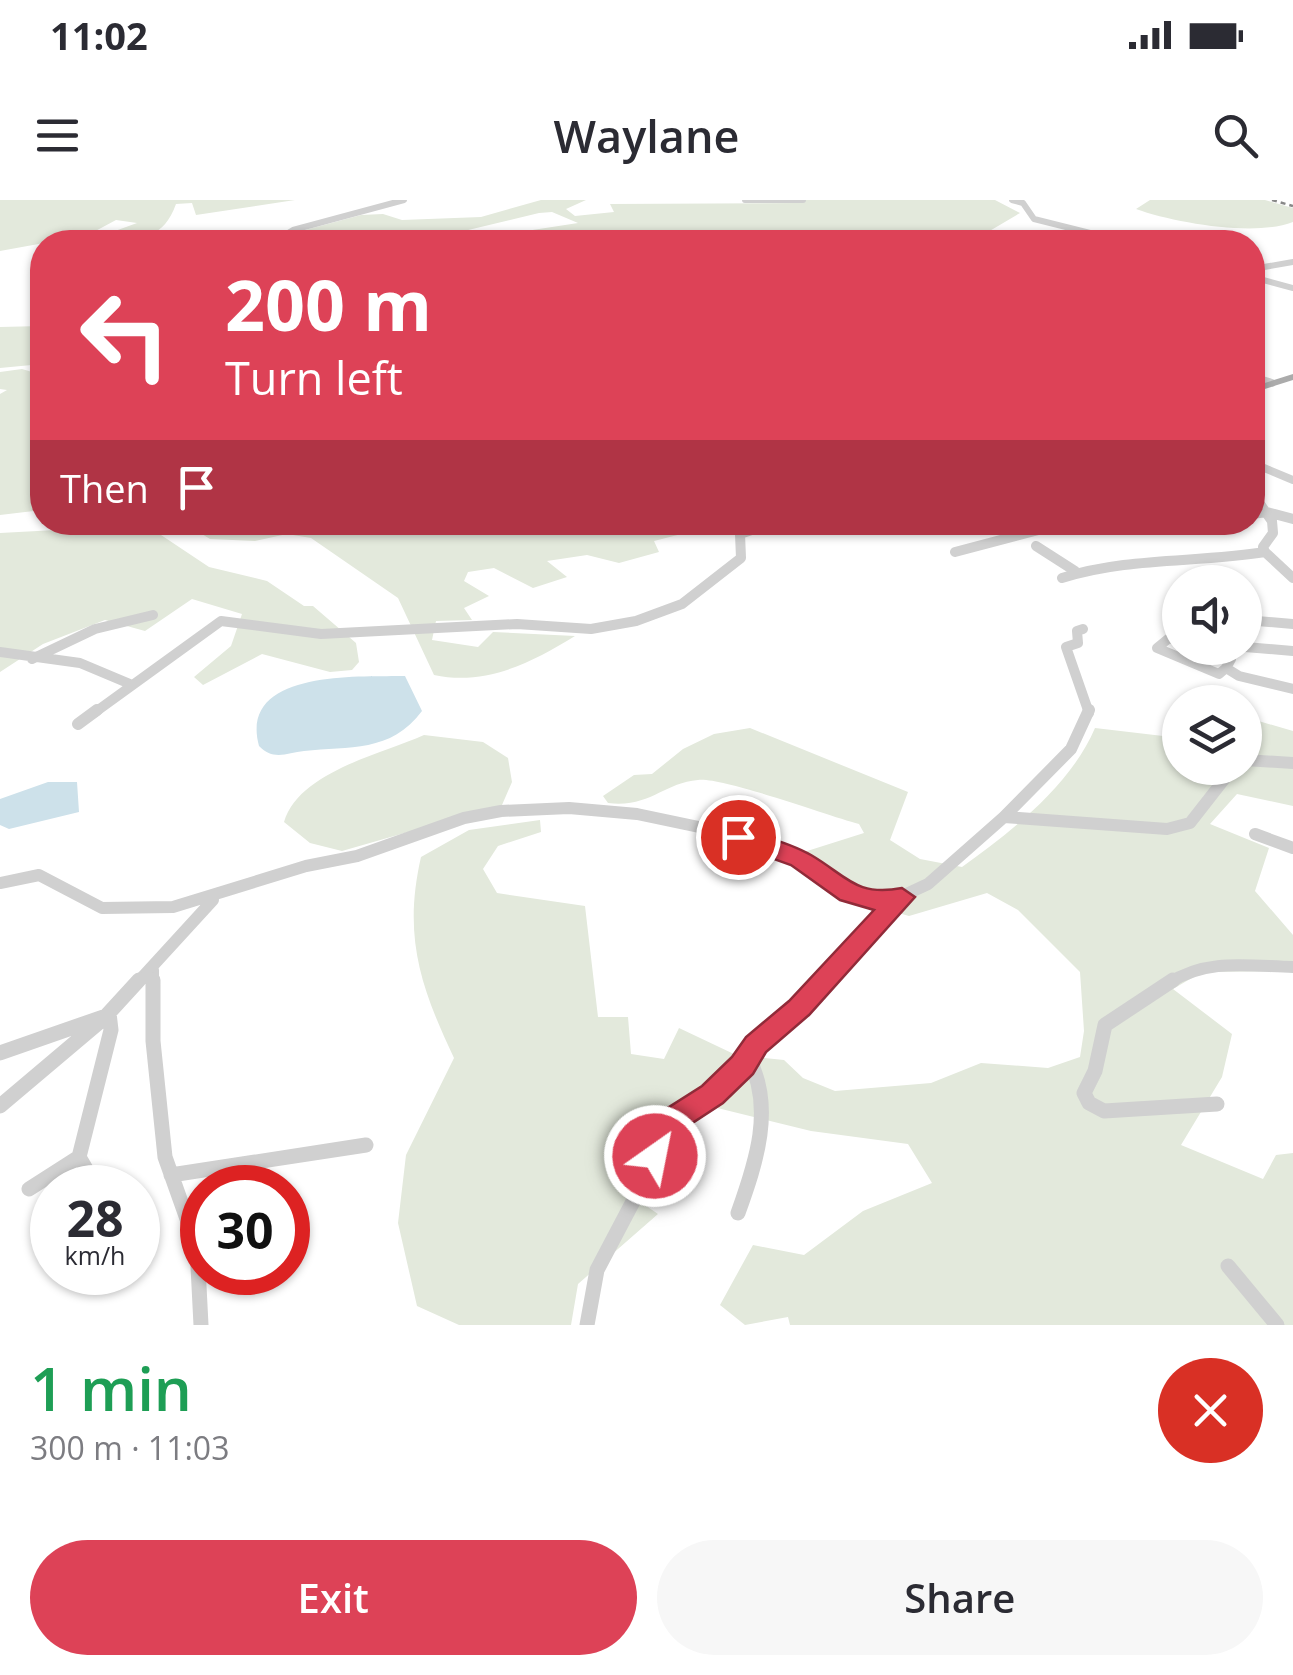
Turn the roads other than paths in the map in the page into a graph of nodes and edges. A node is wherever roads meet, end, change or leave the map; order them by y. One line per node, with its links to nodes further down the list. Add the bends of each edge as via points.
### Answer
1 (404, 200): 5 (street)
2 (745, 200): 3 (street)
3 (803, 200)
4 (1012, 200): 6 (street, via 1034,219)
5 (293, 230)
6 (1078, 230)
7 (1293, 262): 8 (street)
8 (1265, 267)
9 (1265, 282): 10 (street)
10 (1293, 288)
11 (1293, 377): 13 (main road)
12 (1265, 381): 13 (street)
13 (1272, 383): 14 (main road)
14 (1265, 385)
15 (1265, 468): 16 (street)
16 (1293, 480)
17 (1265, 509): 18 (street)
18 (1267, 512): 19 (street); 24 (street, via 1273,533)
19 (1293, 519)
20 (740, 535): 39 (street, via 741,558 700,594 636,620 591,629 517,624 321,634 221,621)
21 (1020, 535): 22 (street)
22 (1009, 538): 23 (street); 25 (street, via 1040,545)
23 (955, 552)
24 (1265, 552): 25 (street); 27 (street)
25 (1075, 571): 26 (street)
26 (1062, 578)
27 (1293, 578)
28 (153, 614): 35 (street, via 95,629)
29 (1262, 621): 30 (street)
30 (1293, 624)
31 (1082, 629): 45 (street, via 1078,643 1066,647 1090,710 1087,724 1070,751)
32 (1262, 648): 33 (street)
33 (1293, 651)
34 (0, 652): 35 (street)
35 (32, 658): 39 (street, via 80,663)
36 (1198, 665): 38 (street, via 1219,674)
37 (1228, 665): 38 (street)
38 (1226, 668): 40 (street)
39 (130, 684): 41 (street)
40 (1293, 689)
41 (78, 724)
42 (1262, 761): 43 (street)
43 (1293, 764)
44 (1220, 785): 45 (street, via 1190,823 1167,829)
45 (1004, 816): 49 (street, via 980,829 928,884)
46 (1255, 834): 47 (street)
47 (1293, 848)
48 (0, 883): 50 (street, via 48,873 87,903 115,911)
49 (902, 897): 50 (street, via 876,902 850,894 771,846 636,812 590,809 500,811 428,828); 55 (street)
50 (212, 900): 52 (street)
51 (1293, 967): 56 (street, via 1190,970 1105,1025 1084,1093 1089,1103 1104,1110)
52 (152, 970): 53 (street); 62 (street, via 153,1041)
53 (108, 1015): 54 (street); 57 (street); 59 (street)
54 (0, 1053)
55 (748, 1057): 63 (street, via 760,1081 757,1163); 66 (street, via 677,1118 596,1270)
56 (1218, 1104)
57 (0, 1106)
58 (366, 1145): 62 (street)
59 (79, 1157): 60 (street); 61 (street)
60 (67, 1165)
61 (84, 1165)
62 (171, 1175): 65 (street, via 197,1247)
63 (738, 1213)
64 (1228, 1266): 67 (street)
65 (201, 1325)
66 (588, 1325)
67 (1277, 1325)

